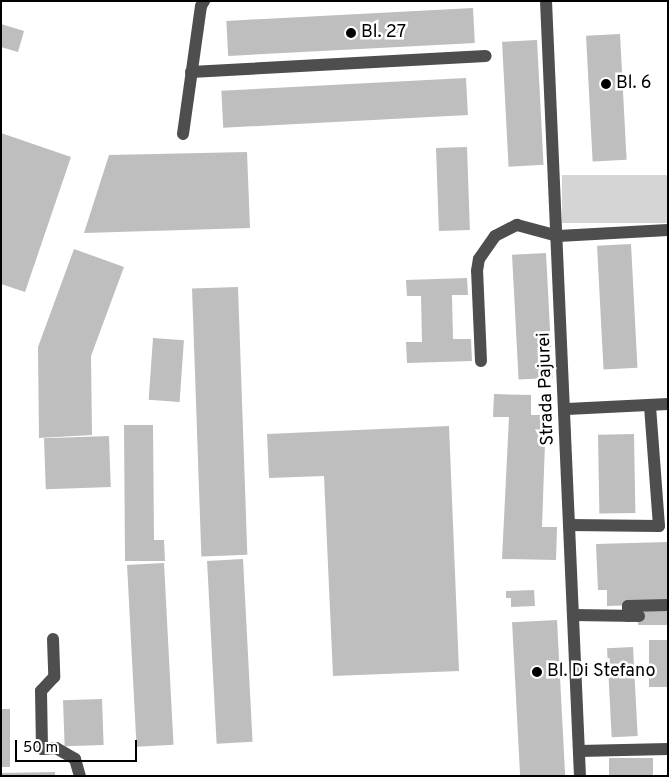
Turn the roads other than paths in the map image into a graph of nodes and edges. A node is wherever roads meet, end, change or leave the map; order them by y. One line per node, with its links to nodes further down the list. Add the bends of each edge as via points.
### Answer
1 (204, 1): 4 (street)
2 (546, 1): 7 (street, Strada Pajurei)
3 (486, 56): 4 (street)
4 (192, 72): 5 (street)
5 (183, 134)
6 (668, 230): 7 (street)
7 (558, 236): 8 (street, via 517,225 507,228 485,247 477,271); 11 (street, Strada Pajurei)
8 (481, 361)
9 (668, 404): 10 (street)
10 (650, 405): 11 (street); 13 (street)
11 (566, 409): 12 (street, Strada Pajurei)
12 (569, 525): 13 (street); 15 (street, Strada Pajurei)
13 (663, 526)
14 (668, 605): 15 (street, via 628,606 633,616)
15 (572, 615): 18 (street, Strada Pajurei)
16 (54, 638): 19 (street, via 54,678 41,691 42,749 56,748 75,759)
17 (668, 749): 18 (street)
18 (579, 752): 20 (street, Strada Pajurei)
19 (80, 776)
20 (580, 776)

